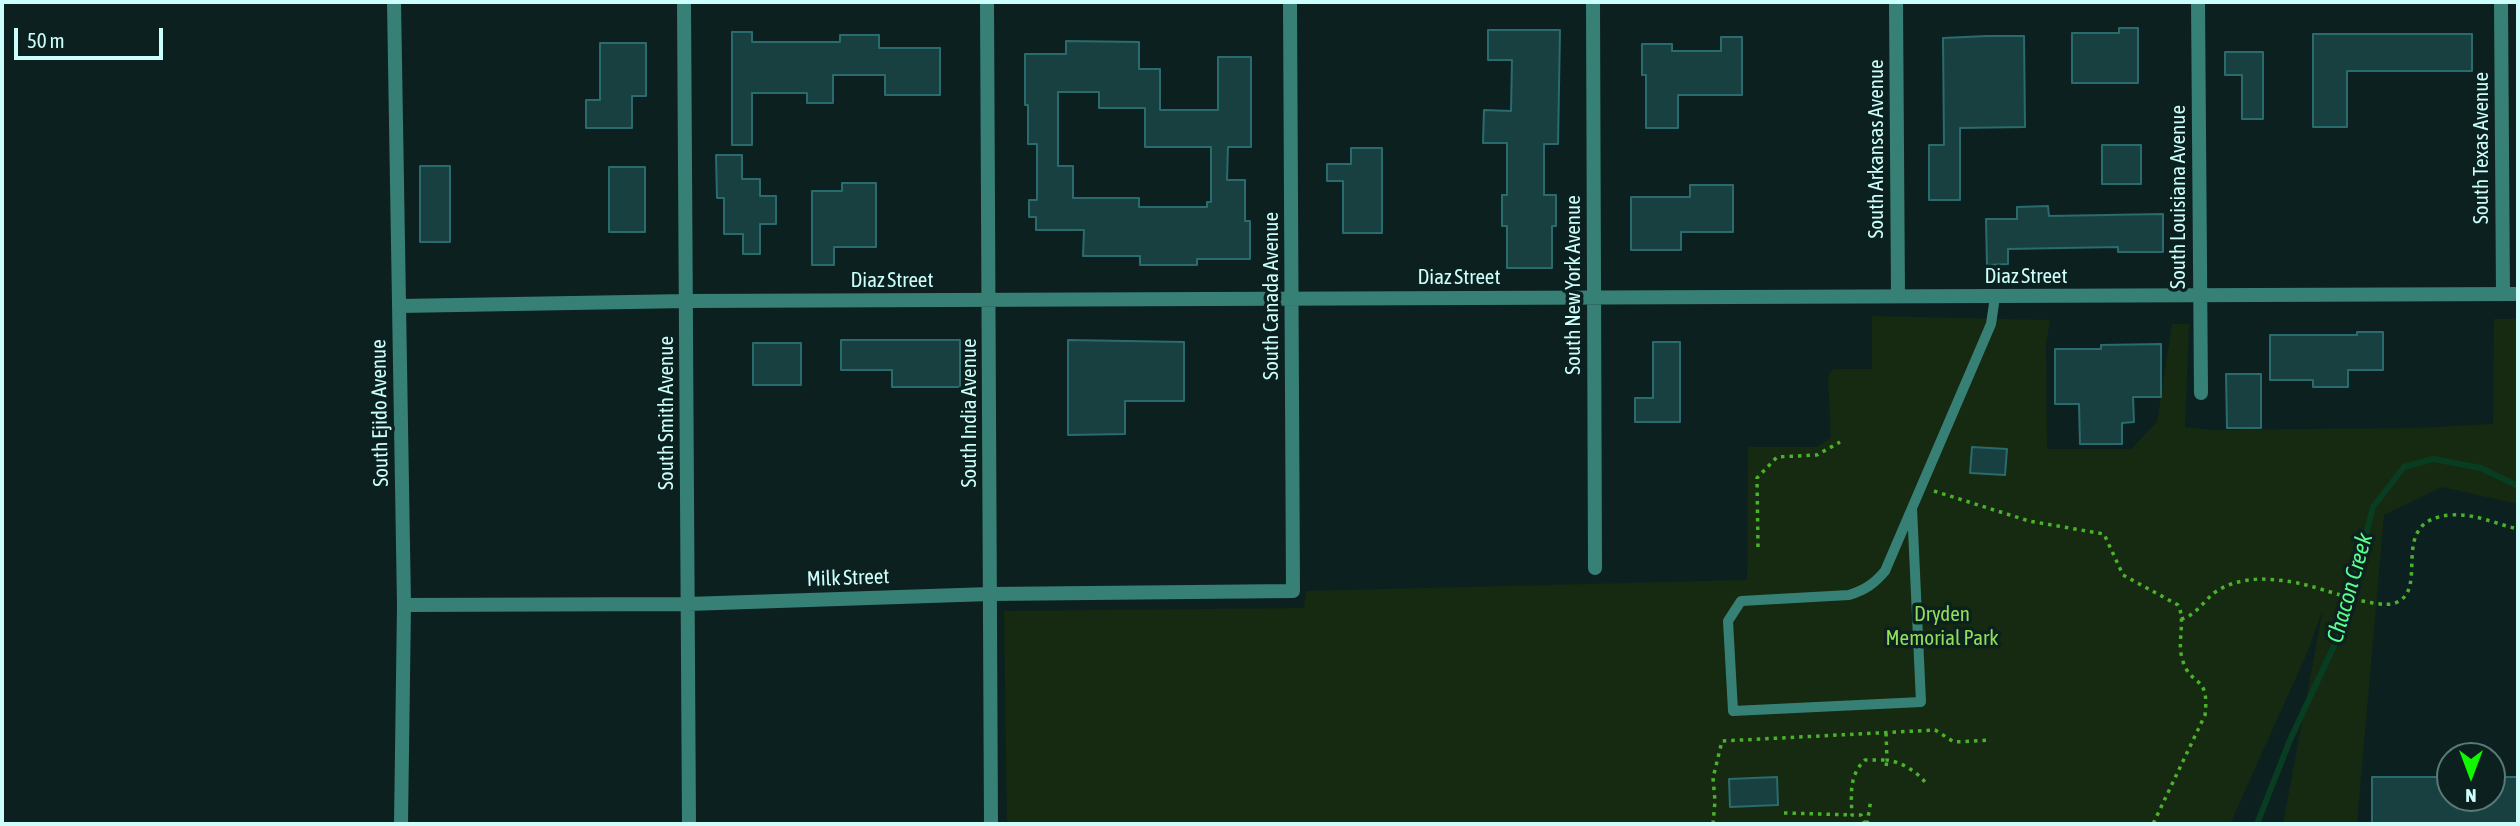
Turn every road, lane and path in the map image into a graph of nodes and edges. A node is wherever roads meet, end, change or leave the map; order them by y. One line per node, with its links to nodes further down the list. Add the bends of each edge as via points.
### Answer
1 (394, 2): 18 (street, South Ejido Avenue)
2 (684, 2): 17 (street, South Smith Avenue)
3 (987, 2): 16 (street, South India Avenue)
4 (1290, 2): 15 (street, South Canada Avenue)
5 (1592, 2): 14 (street, South New York Avenue)
6 (1896, 2): 12 (street, South Arkansas Avenue)
7 (2199, 2): 11 (street, South Louisiana Avenue)
8 (2501, 2): 9 (street, South Texas Avenue)
9 (2502, 294): 10 (street, Diaz Street); 11 (street, Diaz Street)
10 (2518, 294)
11 (2200, 295): 13 (street, Diaz Street); 19 (street, South Louisiana Avenue)
12 (1898, 296): 13 (street, Diaz Street); 14 (street, Diaz Street)
13 (1995, 297): 22 (lane, via 1991,324)
14 (1595, 298): 15 (street, Diaz Street); 25 (street, South New York Avenue)
15 (1293, 299): 16 (street, Diaz Street); 26 (street, South Canada Avenue)
16 (990, 300): 17 (street, Diaz Street); 27 (street, South India Avenue)
17 (687, 301): 18 (street, Diaz Street); 28 (street, South Smith Avenue)
18 (400, 306): 29 (street, South Ejido Avenue)
19 (2201, 393)
20 (1840, 442): 24 (path, via 1817,455 1777,457 1757,478)
21 (1933, 490): 30 (path, via 2029,521 2104,534 2123,575 2178,604)
22 (1912, 508): 22 (lane, via 1921,702 1732,711 1728,621 1741,601 1864,591 1885,570)
23 (2518, 530): 30 (path, via 2475,517 2450,515 2430,520 2417,532 2410,584 2404,598 2394,604 2262,579 2235,582)
24 (1758, 547)
25 (1595, 568)
26 (1293, 591): 27 (street, Milk Street)
27 (990, 594): 28 (street, Milk Street); 41 (street, South India Avenue)
28 (688, 604): 29 (street, Milk Street); 40 (street, South Smith Avenue)
29 (404, 605): 39 (street, South Ejido Avenue)
30 (2181, 619): 44 (path, via 2182,659 2188,674 2202,684 2206,715)
31 (1886, 733): 32 (path, via 1935,730 1954,742); 33 (path); 42 (path, via 1722,741 1713,778)
32 (1991, 740)
33 (1887, 760): 34 (path); 35 (path); 38 (path, via 1866,760 1859,765 1851,788)
34 (1886, 767)
35 (1926, 782)
36 (1871, 799): 43 (path)
37 (1784, 813): 38 (path)
38 (1852, 815): 43 (path, via 1861,815)
39 (401, 824)
40 (689, 824)
41 (991, 824)
42 (1713, 824)
43 (1866, 824)
44 (2153, 824)

